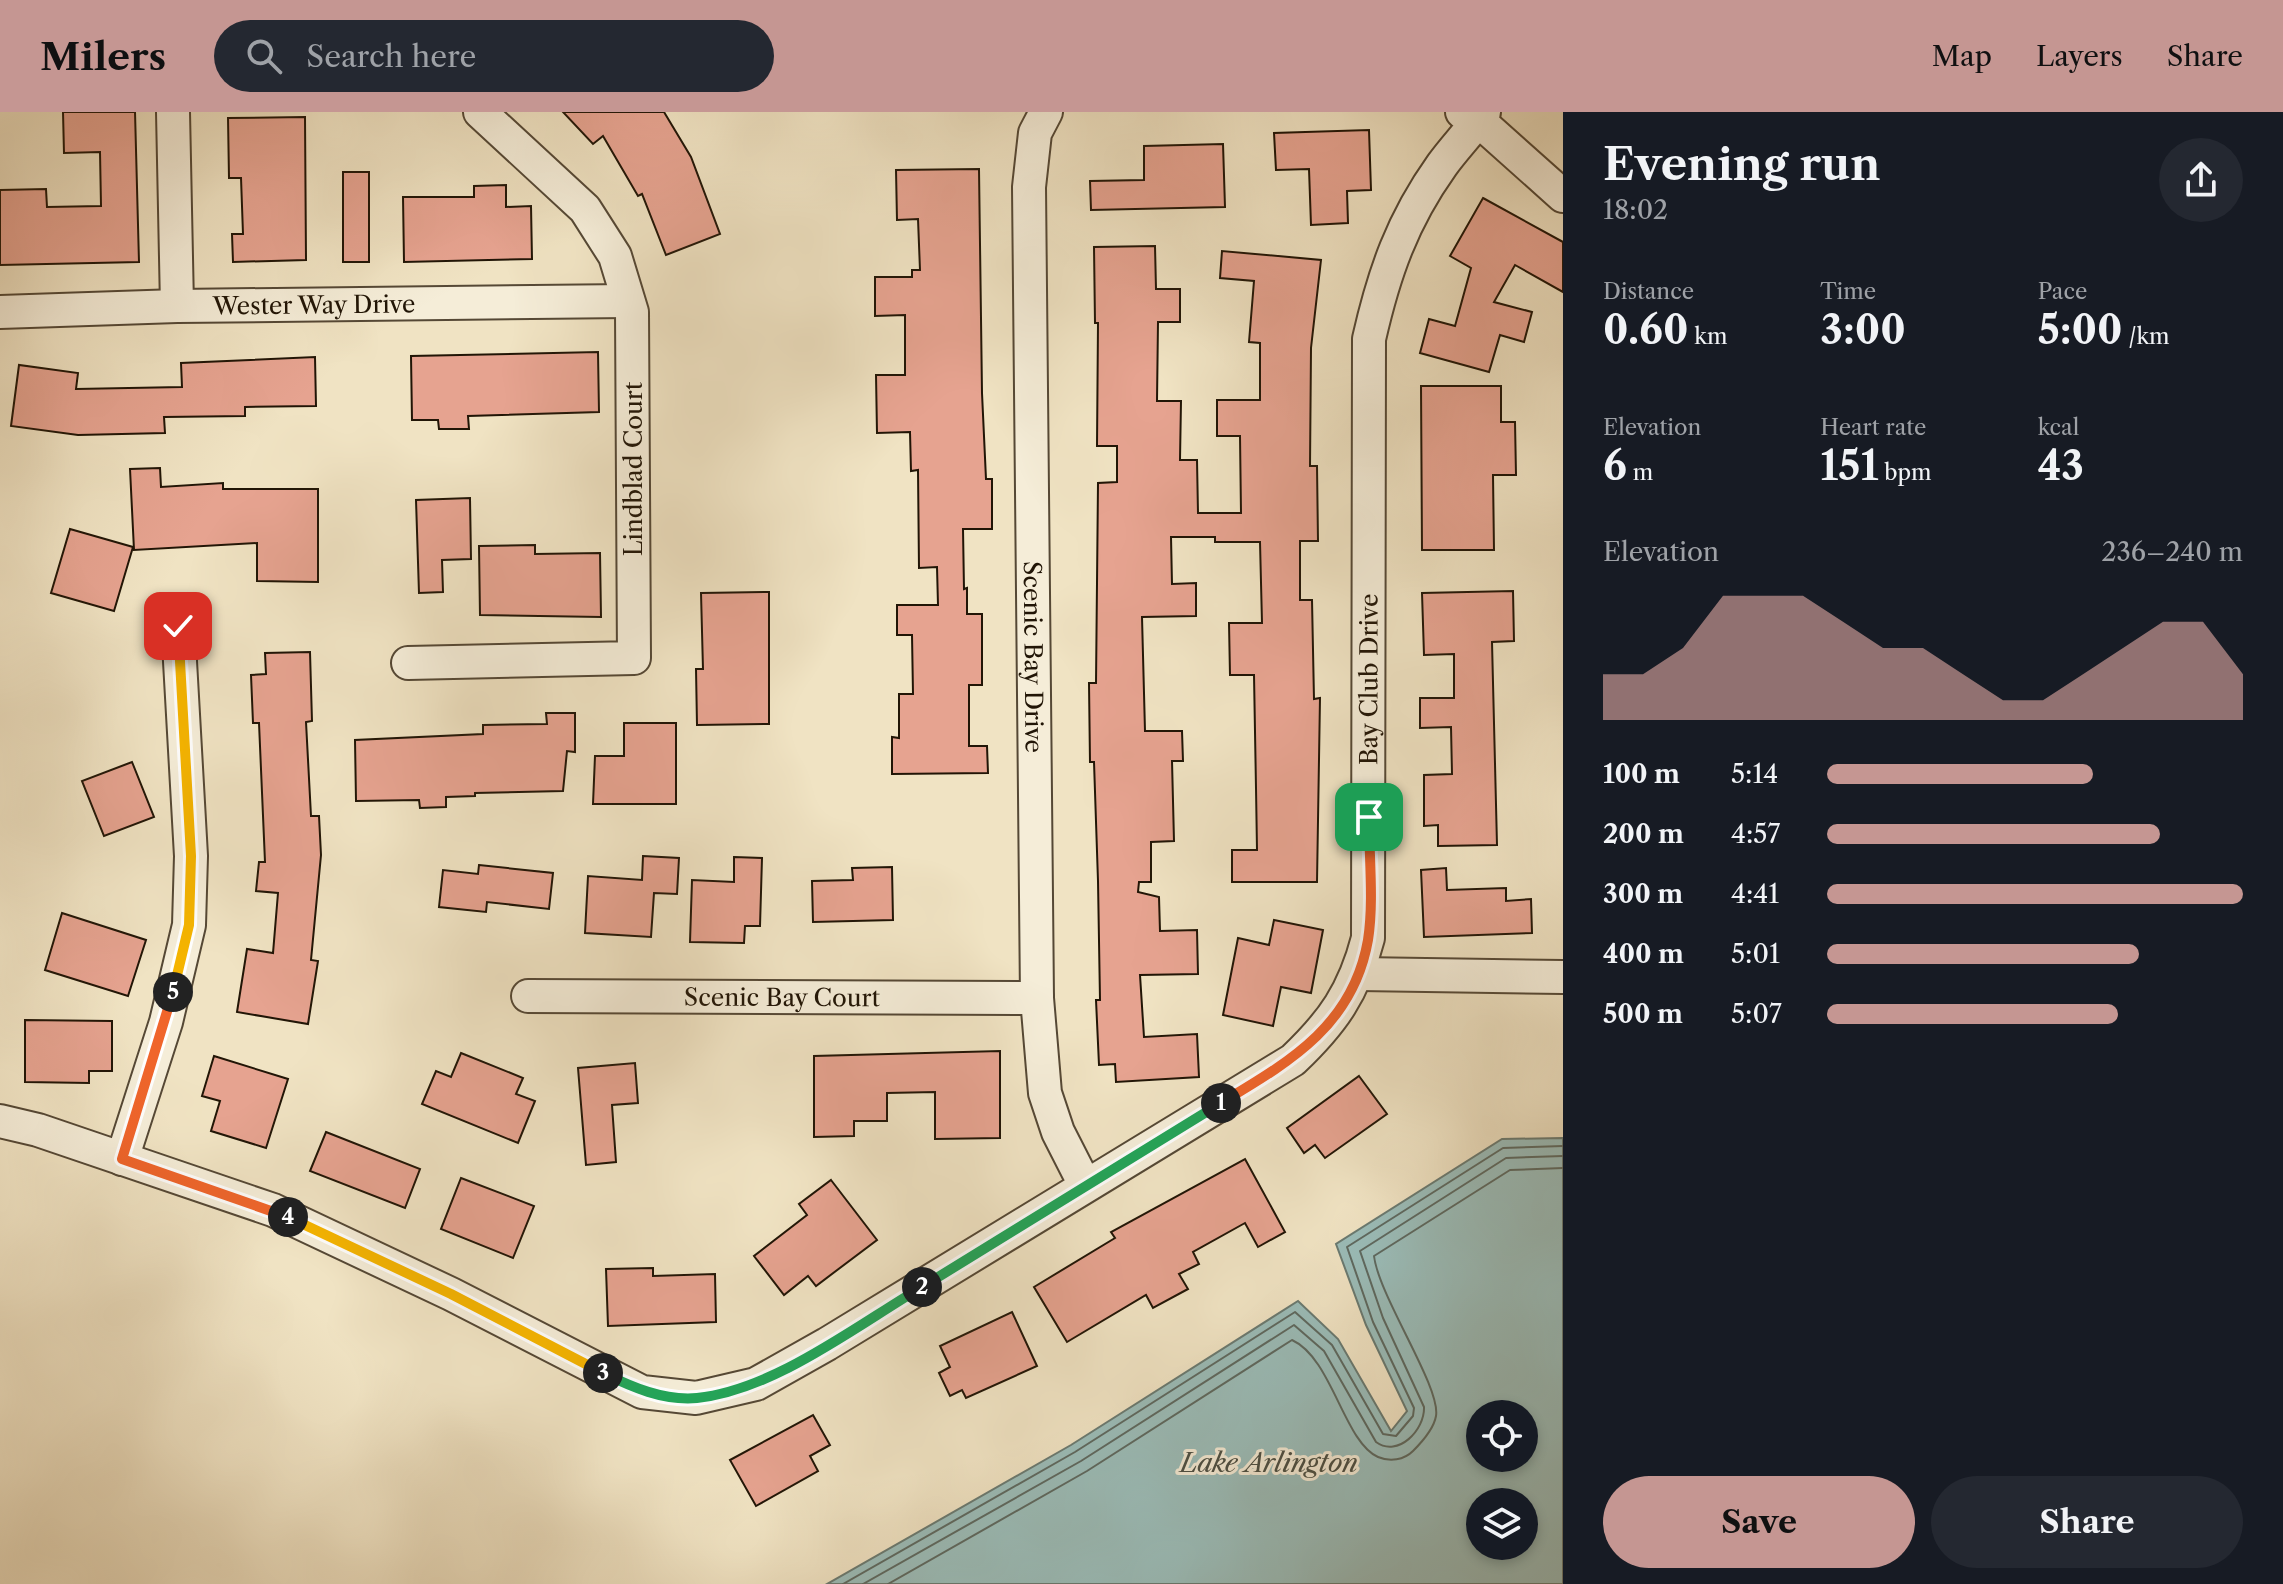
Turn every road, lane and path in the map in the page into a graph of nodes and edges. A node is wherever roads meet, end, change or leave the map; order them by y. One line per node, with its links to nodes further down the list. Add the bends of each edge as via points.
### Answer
1 (173, 112): 7 (street)
2 (480, 112): 6 (street, Lindblad Court, via 585,209 615,256)
3 (1475, 115): 5 (street); 11 (street, Bay Club Drive, via 1403,227 1384,272 1369,339 1368,938)
4 (1044, 117): 14 (street, Scenic Bay Drive, via 1035,133 1029,187)
5 (1563, 196)
6 (628, 301): 7 (street, Wester Way Drive); 10 (street, Lindblad Court, via 634,658)
7 (177, 306): 8 (street, Wester Way Drive)
8 (0, 312)
9 (178, 626): 16 (street, via 191,856 189,925 166,1022)
10 (408, 663)
11 (1359, 974): 12 (street); 17 (street, Bay Club Drive, via 1325,1030 1293,1060)
12 (1563, 977)
13 (528, 996): 14 (street, Scenic Bay Court)
14 (1037, 998): 17 (street, Scenic Bay Drive, via 1045,1093)
15 (0, 1121): 16 (street, Bay Club Drive)
16 (122, 1159): 17 (street, Bay Club Drive, via 273,1210 642,1392 696,1398 756,1384)
17 (1085, 1185)

